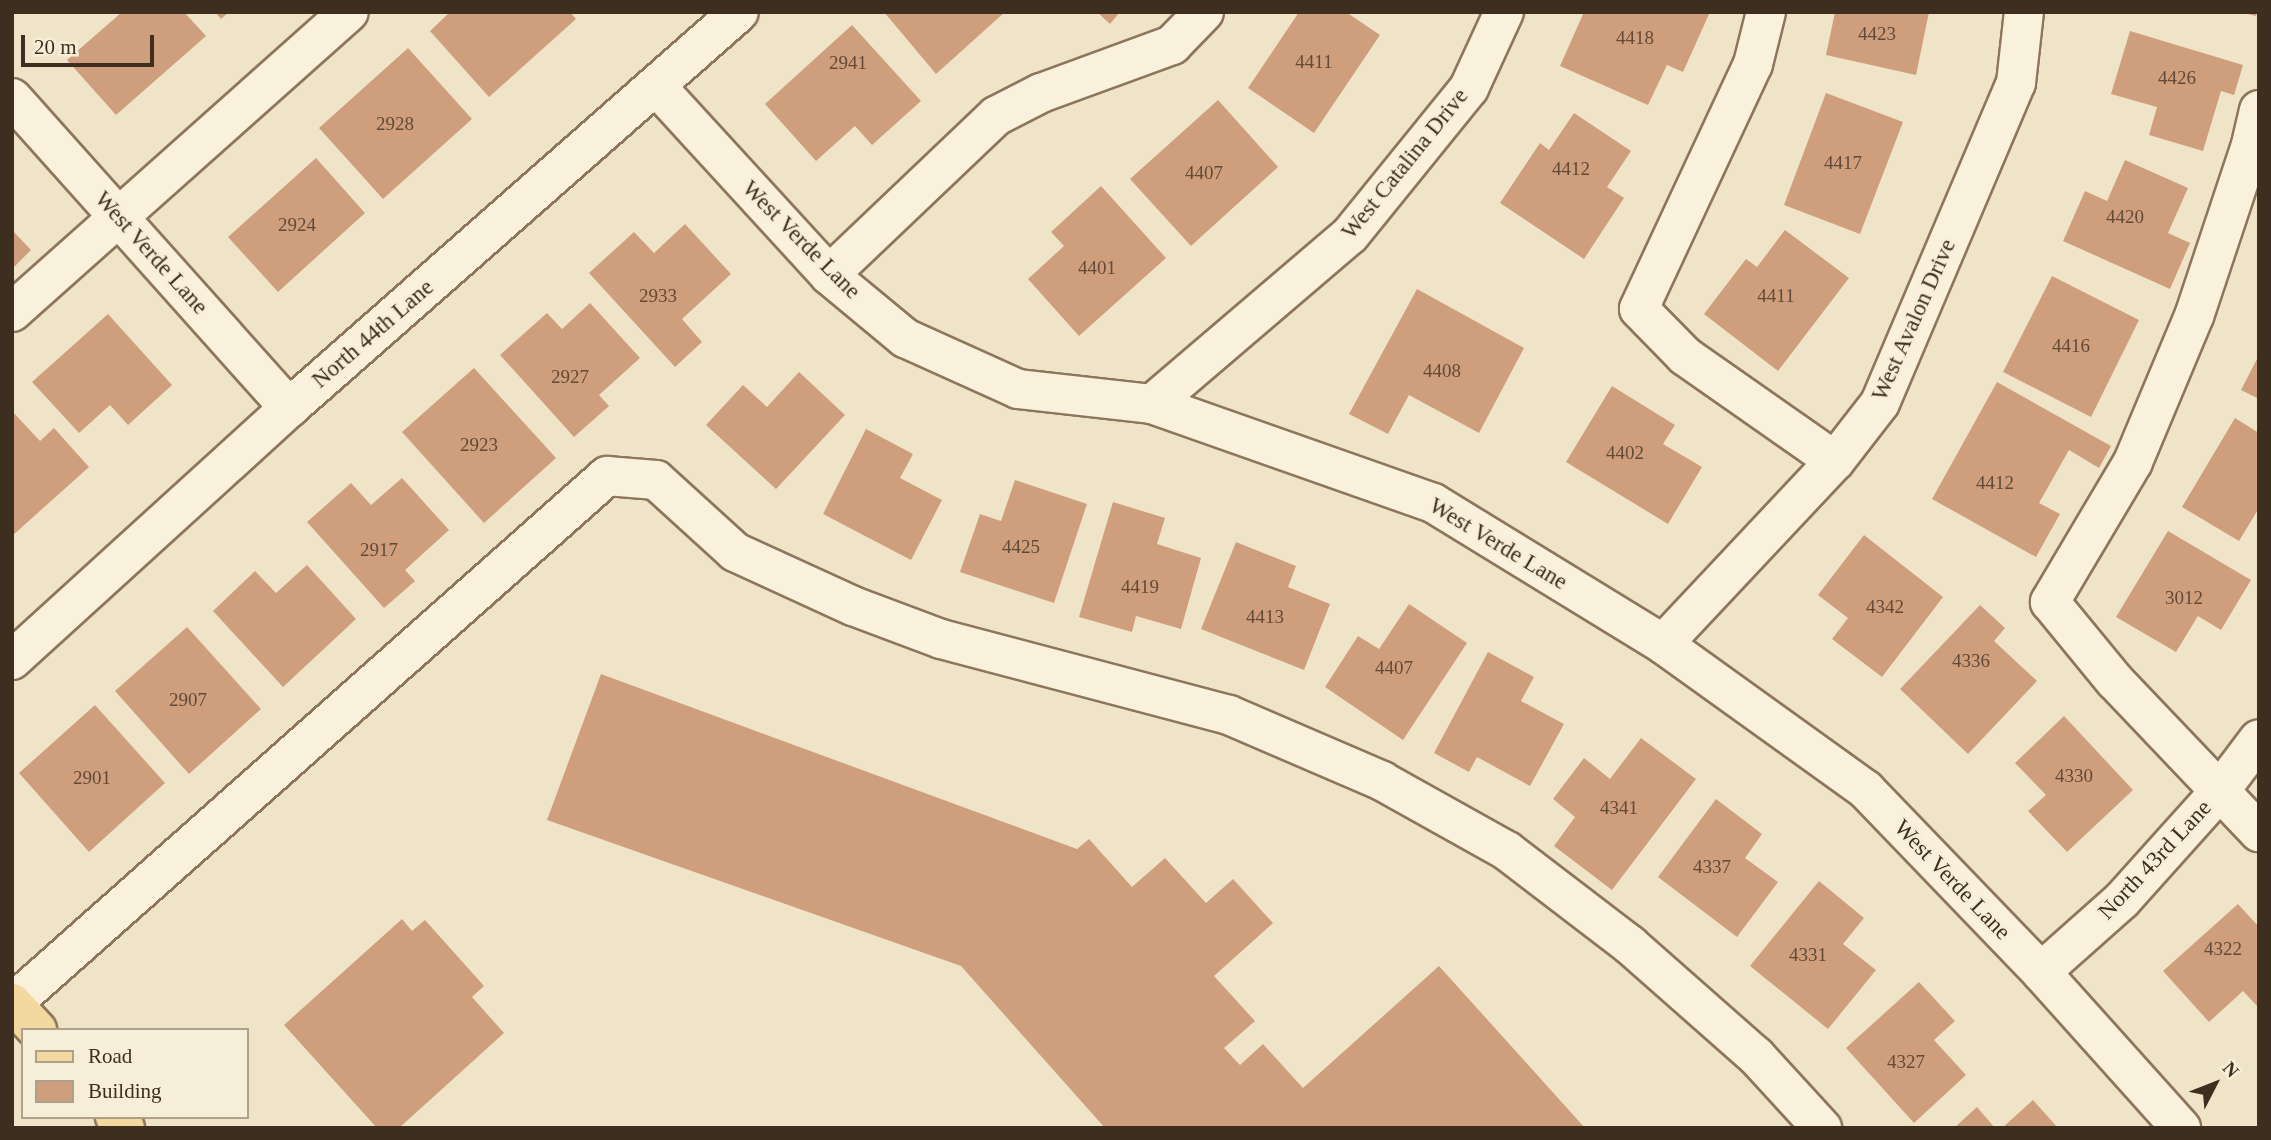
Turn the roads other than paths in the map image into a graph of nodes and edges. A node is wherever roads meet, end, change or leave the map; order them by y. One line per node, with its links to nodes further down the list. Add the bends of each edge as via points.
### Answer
1 (349, 12): 10 (street)
2 (739, 12): 7 (street, North 44th Lane)
3 (1204, 12): 11 (street, via 1172,45 1041,93 996,116)
4 (1504, 12): 13 (street, West Catalina Drive, via 1469,88 1350,235)
5 (1766, 12): 15 (street, via 1753,64 1639,309 1685,356)
6 (2024, 12): 15 (street, West Avalon Drive, via 2016,83 1880,403)
7 (656, 86): 11 (street, West Verde Lane); 14 (street, North 44th Lane)
8 (12, 98): 10 (street, West Verde Lane)
9 (2259, 110): 19 (street, via 2194,316 2133,462 2050,602 2115,681)
10 (118, 217): 12 (street); 14 (street, West Verde Lane)
11 (829, 275): 13 (street, West Verde Lane, via 905,338 1018,389)
12 (12, 312)
13 (1152, 404): 16 (street, West Verde Lane, via 1433,503)
14 (289, 408): 17 (street, North 44th Lane)
15 (1835, 461): 16 (street, West Avalon Drive)
16 (1663, 644): 21 (street, West Verde Lane, via 1866,790)
17 (12, 660)
18 (2259, 739): 19 (street, North 43rd Lane)
19 (2219, 792): 20 (street); 21 (street, North 43rd Lane, via 2122,900)
20 (2259, 832)
21 (2041, 972): 25 (street, West Verde Lane)
22 (12, 1003): 23 (main road); 24 (street, via 607,476 656,480 735,552 852,606 941,639 1229,715 1382,782 1507,851 1630,945 1756,1056)
23 (35, 1028)
24 (1822, 1128)
25 (2181, 1128)

